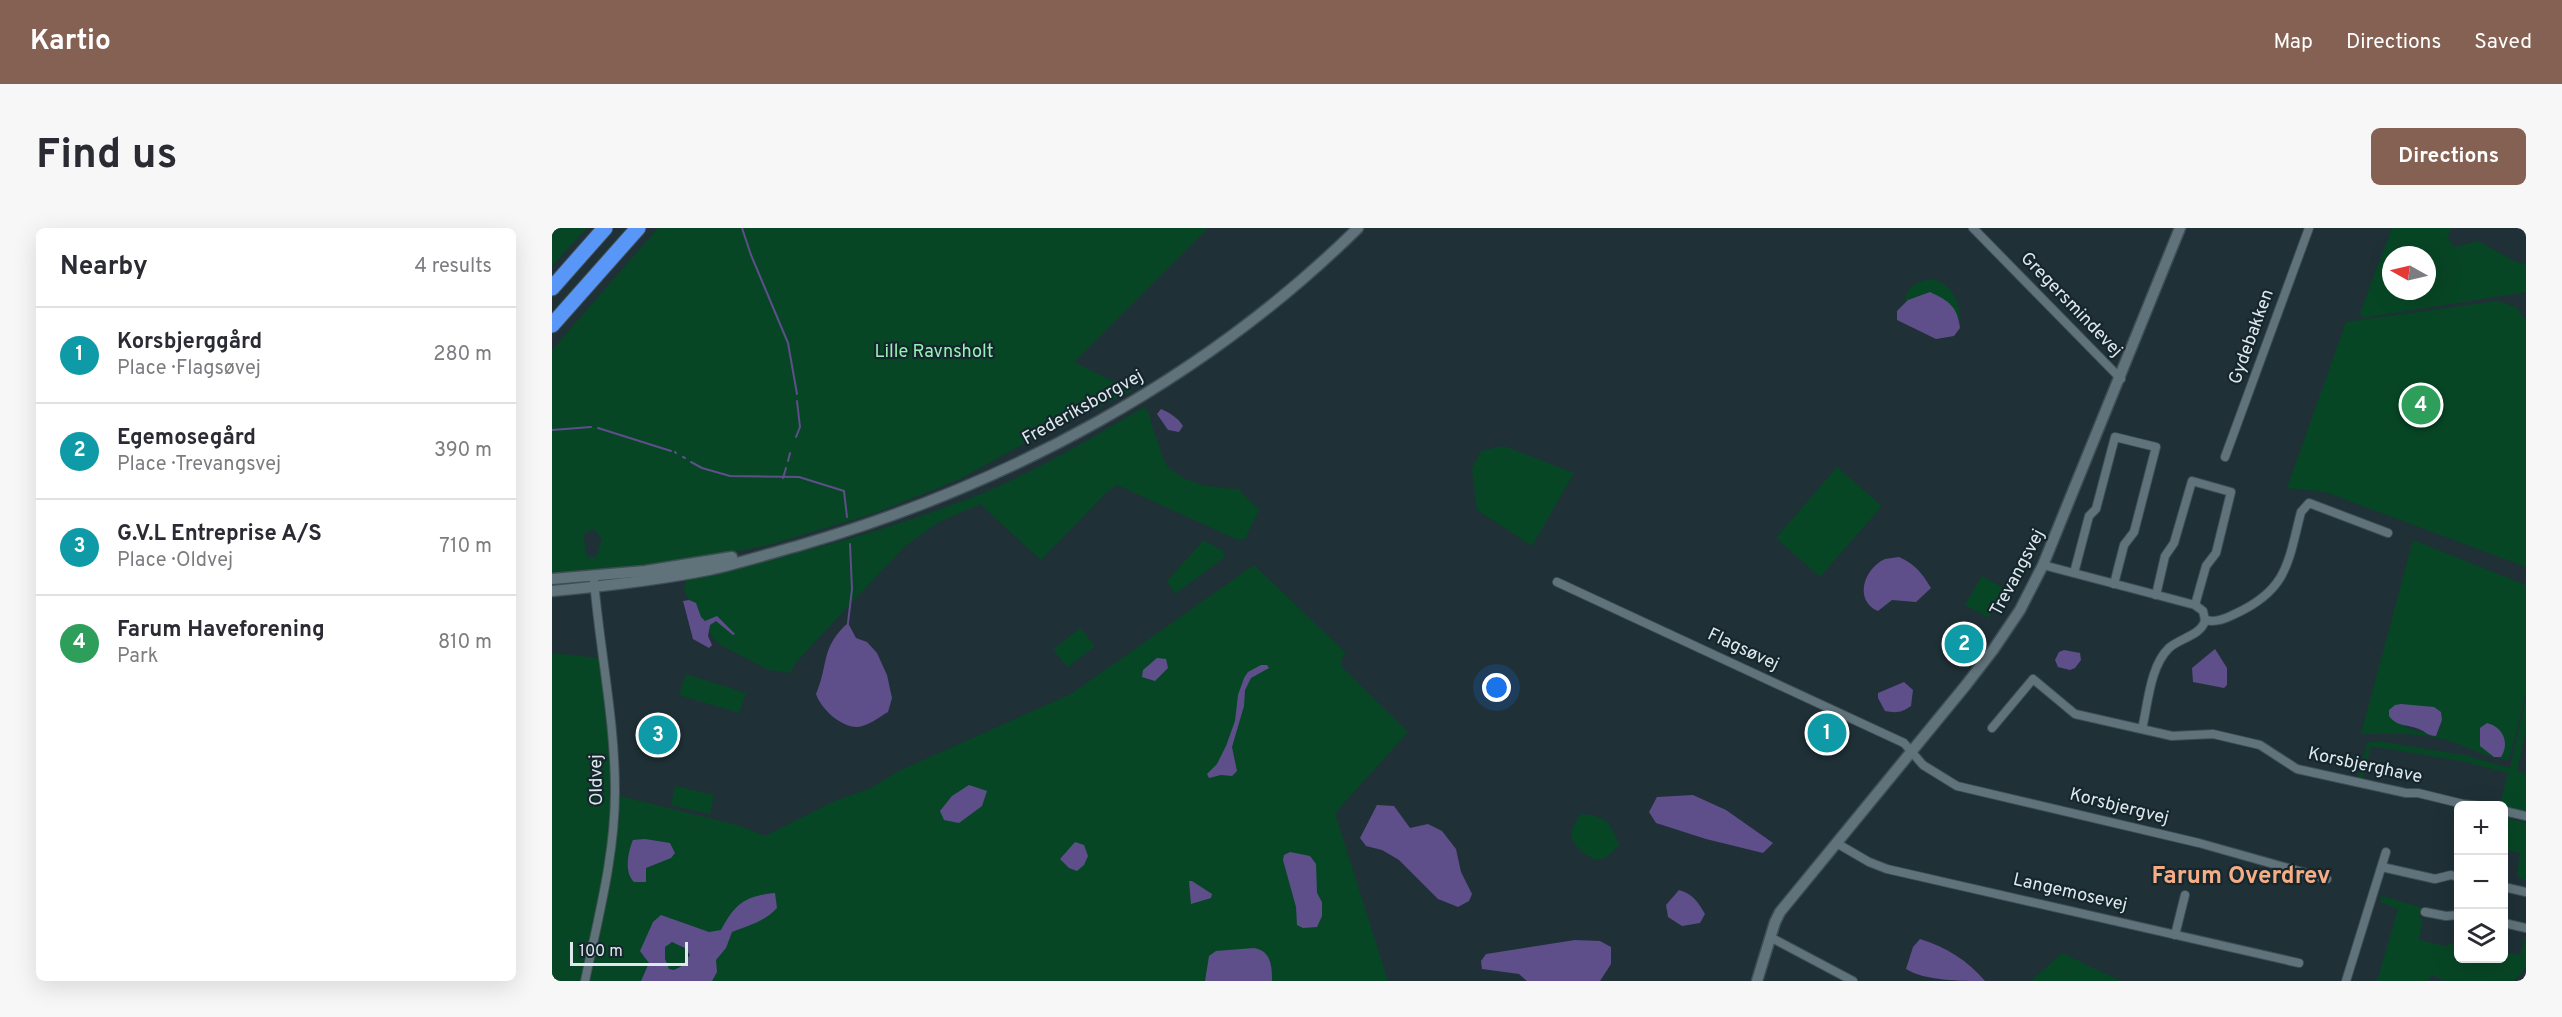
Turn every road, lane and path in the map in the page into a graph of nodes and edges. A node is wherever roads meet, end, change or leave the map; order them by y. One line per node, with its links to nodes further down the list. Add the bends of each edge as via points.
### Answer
1 (605, 228): 7 (highway)
2 (638, 228): 8 (highway)
3 (1358, 228): 15 (street, Frederiksborgvej, via 1230,336 1164,382 1008,469 941,498 786,549)
4 (1973, 228): 9 (street, Gregersmindevej)
5 (2180, 228): 9 (street, Trevangsvej)
6 (2309, 228): 10 (street, Gydebakken)
7 (552, 288)
8 (552, 325)
9 (2121, 379): 12 (street, Trevangsvej)
10 (2225, 457)
11 (2388, 534): 21 (street, via 2306,504 2286,568 2270,593 2225,618)
12 (2043, 565): 13 (street); 24 (street, Trevangsvej, via 1993,650)
13 (2074, 573): 17 (street); 17 (street, via 2115,437 2156,447 2134,532 2124,545)
14 (552, 579): 15 (street)
15 (594, 581): 18 (street); 43 (street, Oldvej, via 614,750 615,792 605,887)
16 (1557, 582): 24 (street, Flagsøvej, via 1904,743)
17 (2114, 584): 19 (street)
18 (552, 591)
19 (2156, 595): 20 (street); 20 (street, via 2165,556 2174,543 2192,481 2231,492 2216,553 2206,566)
20 (2195, 605): 21 (street, via 2203,611)
21 (2205, 620): 23 (street, via 2201,629 2168,648 2159,662)
22 (1992, 728): 23 (street, Korsbjerghave, via 2033,679 2075,714)
23 (2142, 729): 25 (street, Korsbjerghave, via 2172,736 2213,734 2260,745 2297,769)
24 (1911, 753): 28 (street, Trevangsvej); 32 (street, Korsbjergvej, via 1957,786 2199,843)
25 (2454, 802)
26 (2508, 812): 27 (street)
27 (2526, 816)
28 (1838, 844): 40 (street, Langemosevej, via 1887,869); 41 (street, Trevangsvej, via 1780,912)
29 (2386, 852): 30 (street)
30 (2382, 867): 31 (street, via 2435,879); 46 (street)
31 (2454, 876)
32 (2327, 879)
33 (2508, 888): 34 (street)
34 (2526, 892)
35 (2185, 895): 40 (street)
36 (2425, 912): 37 (street)
37 (2454, 915)
38 (2508, 924): 39 (street)
39 (2526, 928)
40 (2175, 935): 42 (street, Langemosevej)
41 (1770, 937): 44 (street, Trevangsvej); 45 (street)
42 (2299, 963)
43 (585, 981)
44 (1757, 981)
45 (1852, 981)
46 (2346, 981)

